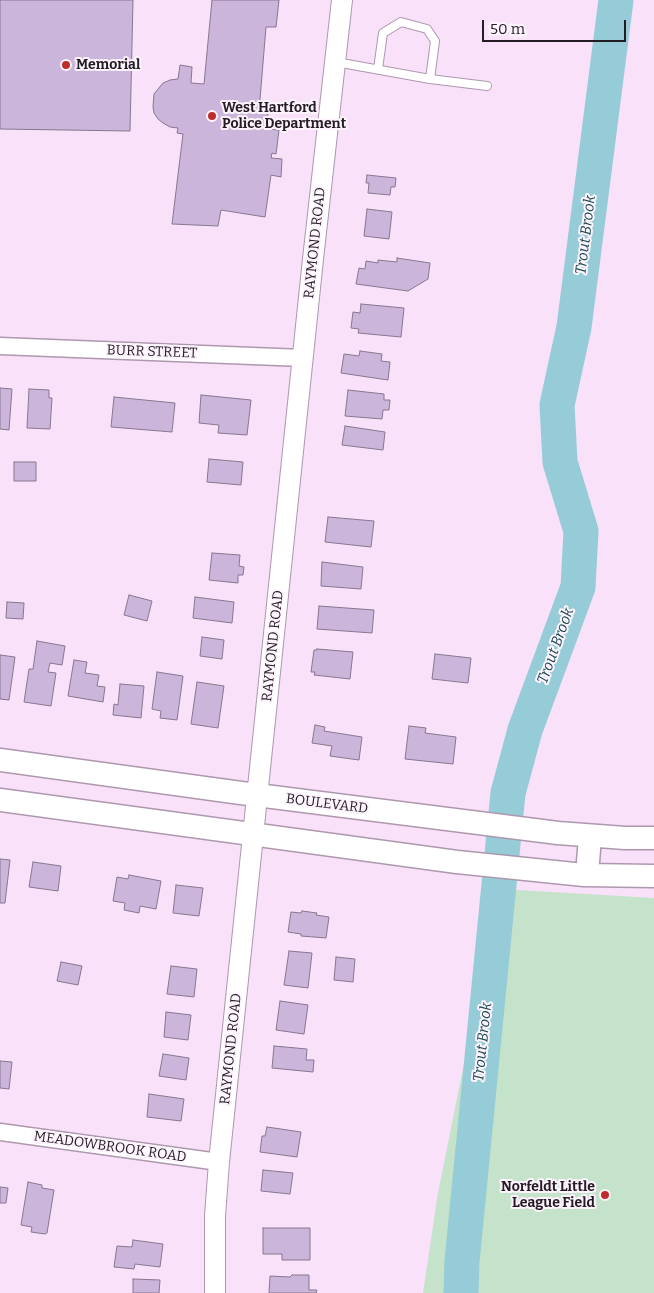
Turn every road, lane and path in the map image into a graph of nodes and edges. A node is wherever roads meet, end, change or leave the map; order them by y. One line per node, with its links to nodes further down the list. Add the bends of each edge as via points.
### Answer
1 (342, 0): 2 (street, RAYMOND ROAD)
2 (335, 62): 3 (lane); 7 (street, RAYMOND ROAD)
3 (378, 69): 4 (lane); 4 (lane, via 383,33 401,22 427,29 435,41)
4 (430, 79): 5 (lane)
5 (487, 86)
6 (0, 346): 7 (street, BURR STREET)
7 (303, 358): 9 (street, RAYMOND ROAD)
8 (0, 760): 9 (main road, BOULEVARD)
9 (257, 795): 11 (street, RAYMOND ROAD); 12 (main road, BOULEVARD)
10 (0, 800): 11 (main road)
11 (253, 833): 14 (main road, via 457,862); 17 (street, RAYMOND ROAD)
12 (590, 836): 13 (main road, BOULEVARD); 14 (main road)
13 (654, 838)
14 (587, 875): 15 (main road)
15 (654, 876)
16 (0, 1132): 17 (street, MEADOWBROOK ROAD)
17 (219, 1162): 18 (street, RAYMOND ROAD, via 215,1216)
18 (216, 1293)

